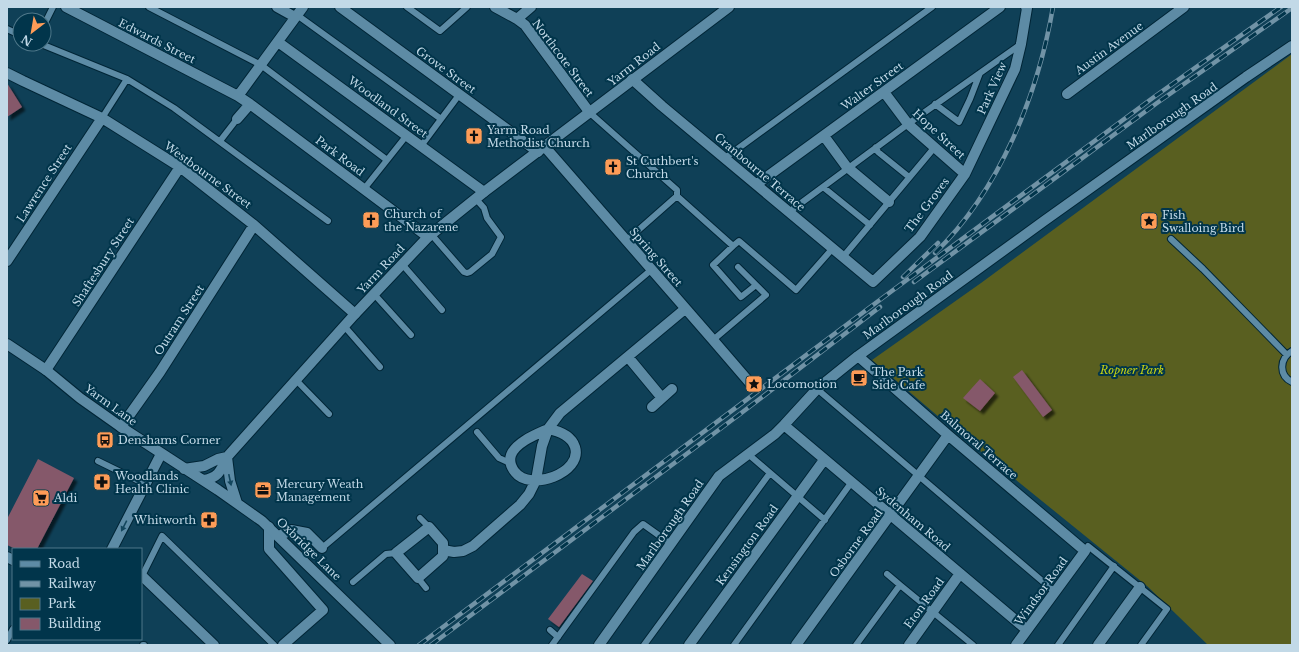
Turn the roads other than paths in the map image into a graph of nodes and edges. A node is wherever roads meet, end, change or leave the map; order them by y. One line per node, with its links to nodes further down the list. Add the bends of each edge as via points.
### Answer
1 (66, 7): 28 (street, Edwards Street)
2 (149, 7): 20 (lane)
3 (277, 7): 14 (street)
4 (340, 7): 27 (street, Grove Street)
5 (407, 7): 6 (lane, via 440,31)
6 (467, 7)
7 (494, 7): 15 (street, Northcote Street)
8 (532, 7): 15 (street)
9 (729, 7): 24 (street, Yarm Road)
10 (932, 7): 43 (lane)
11 (1000, 7): 25 (street, Walter Street)
12 (1027, 7): 17 (street, Park View)
13 (1184, 7): 26 (street, Austin Avenue)
14 (298, 13): 16 (street); 34 (lane)
15 (517, 19): 31 (street, Northcote Street, via 525,25)
16 (278, 42): 20 (street); 36 (street, Woodland Street)
17 (1021, 44): 22 (lane); 47 (street, Park View, via 1015,69)
18 (1292, 46): 81 (street, Marlborough Road)
19 (52, 48): 23 (lane)
20 (261, 65): 28 (street); 44 (lane)
21 (7, 73): 32 (street, Westbourne Street)
22 (980, 73): 30 (lane); 30 (lane, via 959,122)
23 (127, 79): 32 (lane); 38 (lane)
24 (632, 79): 31 (street, Yarm Road); 43 (street, Cranbourne Terrace)
25 (884, 92): 35 (street, Hope Street); 37 (street, Walter Street)
26 (1067, 94)
27 (459, 95): 34 (lane); 42 (street, Grove Street)
28 (238, 96): 29 (street, Park Road)
29 (250, 104): 33 (street); 51 (street, Park Road)
30 (935, 104): 35 (lane)
31 (590, 113): 42 (street, Yarm Road); 53 (lane, via 678,190)
32 (102, 118): 45 (street, Westbourne Street); 65 (street, Lawrence Street)
33 (238, 119): 38 (lane)
34 (441, 119): 39 (lane)
35 (908, 124): 40 (lane); 41 (street, Hope Street)
36 (407, 135): 39 (street, Woodland Street); 44 (lane)
37 (824, 136): 46 (street); 49 (street, Walter Street)
38 (220, 141): 56 (lane)
39 (421, 146): 52 (street, Woodland Street)
40 (876, 148): 46 (lane); 48 (lane)
41 (934, 148): 47 (street, Hope Street); 48 (lane)
42 (541, 149): 52 (street, Yarm Road); 61 (street, Spring Street)
43 (725, 158): 49 (street, Cranbourne Terrace)
44 (387, 160): 51 (lane)
45 (180, 167): 57 (street, Westbourne Street); 83 (street, Shaftesbury Street)
46 (848, 168): 50 (lane); 54 (street)
47 (965, 174): 69 (street, The Groves, via 920,237)
48 (909, 178): 54 (lane)
49 (757, 184): 55 (street, Cranbourne Terrace)
50 (823, 187): 55 (lane); 58 (lane)
51 (364, 189): 59 (street, Park Road)
52 (480, 196): 59 (street, Yarm Road); 59 (lane, via 487,218 501,237 492,254 470,272 464,272)
53 (678, 196): 61 (lane); 62 (lane)
54 (889, 202): 58 (lane)
55 (789, 212): 63 (street, Cranbourne Terrace)
56 (328, 221)
57 (254, 225): 74 (street, Westbourne Street); 93 (street, Outram Street, via 160,372)
58 (870, 225): 64 (lane)
59 (430, 235): 66 (street, Yarm Road)
60 (1171, 239): 79 (lane)
61 (626, 241): 68 (street, Spring Street)
62 (733, 246): 63 (lane, via 739,241 796,290); 70 (lane, via 713,265 741,297)
63 (833, 248): 64 (street, Cranbourne Terrace)
64 (843, 257): 69 (street, Cranbourne Terrace)
65 (7, 261)
66 (402, 264): 71 (street, Yarm Road); 73 (lane)
67 (738, 266): 70 (lane)
68 (651, 270): 72 (street, Spring Street); 120 (lane)
69 (873, 282)
70 (756, 285): 77 (lane, via 766,295)
71 (374, 294): 74 (street, Yarm Road); 76 (lane)
72 (685, 309): 77 (street, Spring Street); 80 (street)
73 (442, 310)
74 (355, 314): 75 (street, Yarm Road)
75 (345, 327): 82 (lane); 84 (street, Yarm Road)
76 (410, 335)
77 (713, 340): 86 (street, Spring Street)
78 (7, 344): 83 (street, Yarm Lane)
79 (1289, 353): 85 (lane, via 1283,360 1282,371)
80 (628, 356): 89 (street); 94 (street, via 560,413)
81 (858, 356): 88 (street, Marlborough Road); 96 (street, Balmoral Terrace)
82 (380, 367)
83 (46, 370): 93 (street, Yarm Lane)
84 (296, 380): 91 (lane); 99 (street, Yarm Road)
85 (1292, 382)
86 (750, 383)
87 (672, 389): 89 (street)
88 (817, 390): 92 (street, Marlborough Road); 105 (lane)
89 (662, 398): 90 (street)
90 (652, 407)
91 (329, 414)
92 (784, 425): 98 (street, Marlborough Road); 100 (street, Sydenham Road)
93 (121, 427): 97 (street, Yarm Lane)
94 (548, 429): 102 (street, via 516,448); 107 (street); 107 (street, via 568,437 576,449 576,456 561,473 547,479)
95 (477, 432): 102 (lane, via 499,458)
96 (948, 435): 105 (street, Osborne Road); 122 (street, Balmoral Terrace)
97 (161, 454): 103 (street, Yarm Lane); 109 (street)
98 (748, 454): 104 (lane); 118 (street, Marlborough Road, via 720,476)
99 (227, 457): 103 (street, Yarm Road, via 204,466); 106 (street, Yarm Road, via 219,473 212,479); 111 (street, one-way to 111, via 230,481)
100 (824, 460): 108 (street, Sydenham Road); 110 (street, Kensington Road)
101 (98, 461): 109 (lane)
102 (510, 463): 107 (street, via 516,473 526,480)
103 (184, 468): 106 (street, Yarm Lane)
104 (770, 473): 110 (lane); 147 (lane)
105 (918, 476): 112 (street, Osborne Road); 133 (lane)
106 (203, 480): 111 (street, Oxbridge Lane)
107 (536, 480): 121 (street, via 520,506 473,546 463,551)
108 (851, 482): 112 (street, Sydenham Road); 114 (lane)
109 (145, 484): 119 (street, one-way to 119)
110 (797, 497): 114 (lane); 148 (street, Kensington Road)
111 (237, 503): 115 (street, Oxbridge Lane)
112 (890, 515): 126 (street, Sydenham Road); 150 (street, Osborne Road)
113 (420, 518): 116 (lane)
114 (825, 520): 149 (lane)
115 (269, 527): 117 (street, Oxbridge Lane); 143 (street, via 269,549 323,610)
116 (429, 527): 121 (street, via 443,543); 123 (street)
117 (279, 536): 120 (street, via 291,530 307,533); 144 (street, Oxbridge Lane)
118 (671, 544): 138 (lane, via 643,524 634,532); 146 (street, Marlborough Road)
119 (113, 548)
120 (322, 548)
121 (443, 550): 128 (street, via 442,556)
122 (1085, 551): 124 (lane, via 1088,546); 133 (street, Windsor Road)
123 (396, 554): 128 (street); 129 (lane, via 386,554)
124 (1114, 566): 131 (lane); 155 (lane)
125 (887, 574): 130 (lane)
126 (960, 575): 134 (street, Eton Road); 136 (street, Sydenham Road)
127 (143, 577): 141 (street); 142 (lane, via 162,536)
128 (418, 578): 132 (lane)
129 (353, 582)
130 (900, 585): 134 (lane); 151 (lane)
131 (1140, 587): 156 (street); 157 (lane, via 1167,609)
132 (426, 588)
133 (1055, 592): 136 (street, Windsor Road)
134 (932, 612): 140 (lane); 152 (street, Eton Road)
135 (550, 630): 138 (lane)
136 (1027, 630): 154 (street, Windsor Road)
137 (12, 631): 139 (lane)
138 (558, 637): 145 (lane)
139 (7, 640)
140 (964, 642): 153 (lane)
141 (214, 645)
142 (274, 645)
143 (283, 645)
144 (390, 645)
145 (552, 645)
146 (599, 645)
147 (644, 645)
148 (689, 645)
149 (734, 645)
150 (796, 645)
151 (856, 645)
152 (909, 645)
153 (973, 645)
154 (1016, 645)
155 (1058, 645)
156 (1098, 645)
157 (1140, 645)

